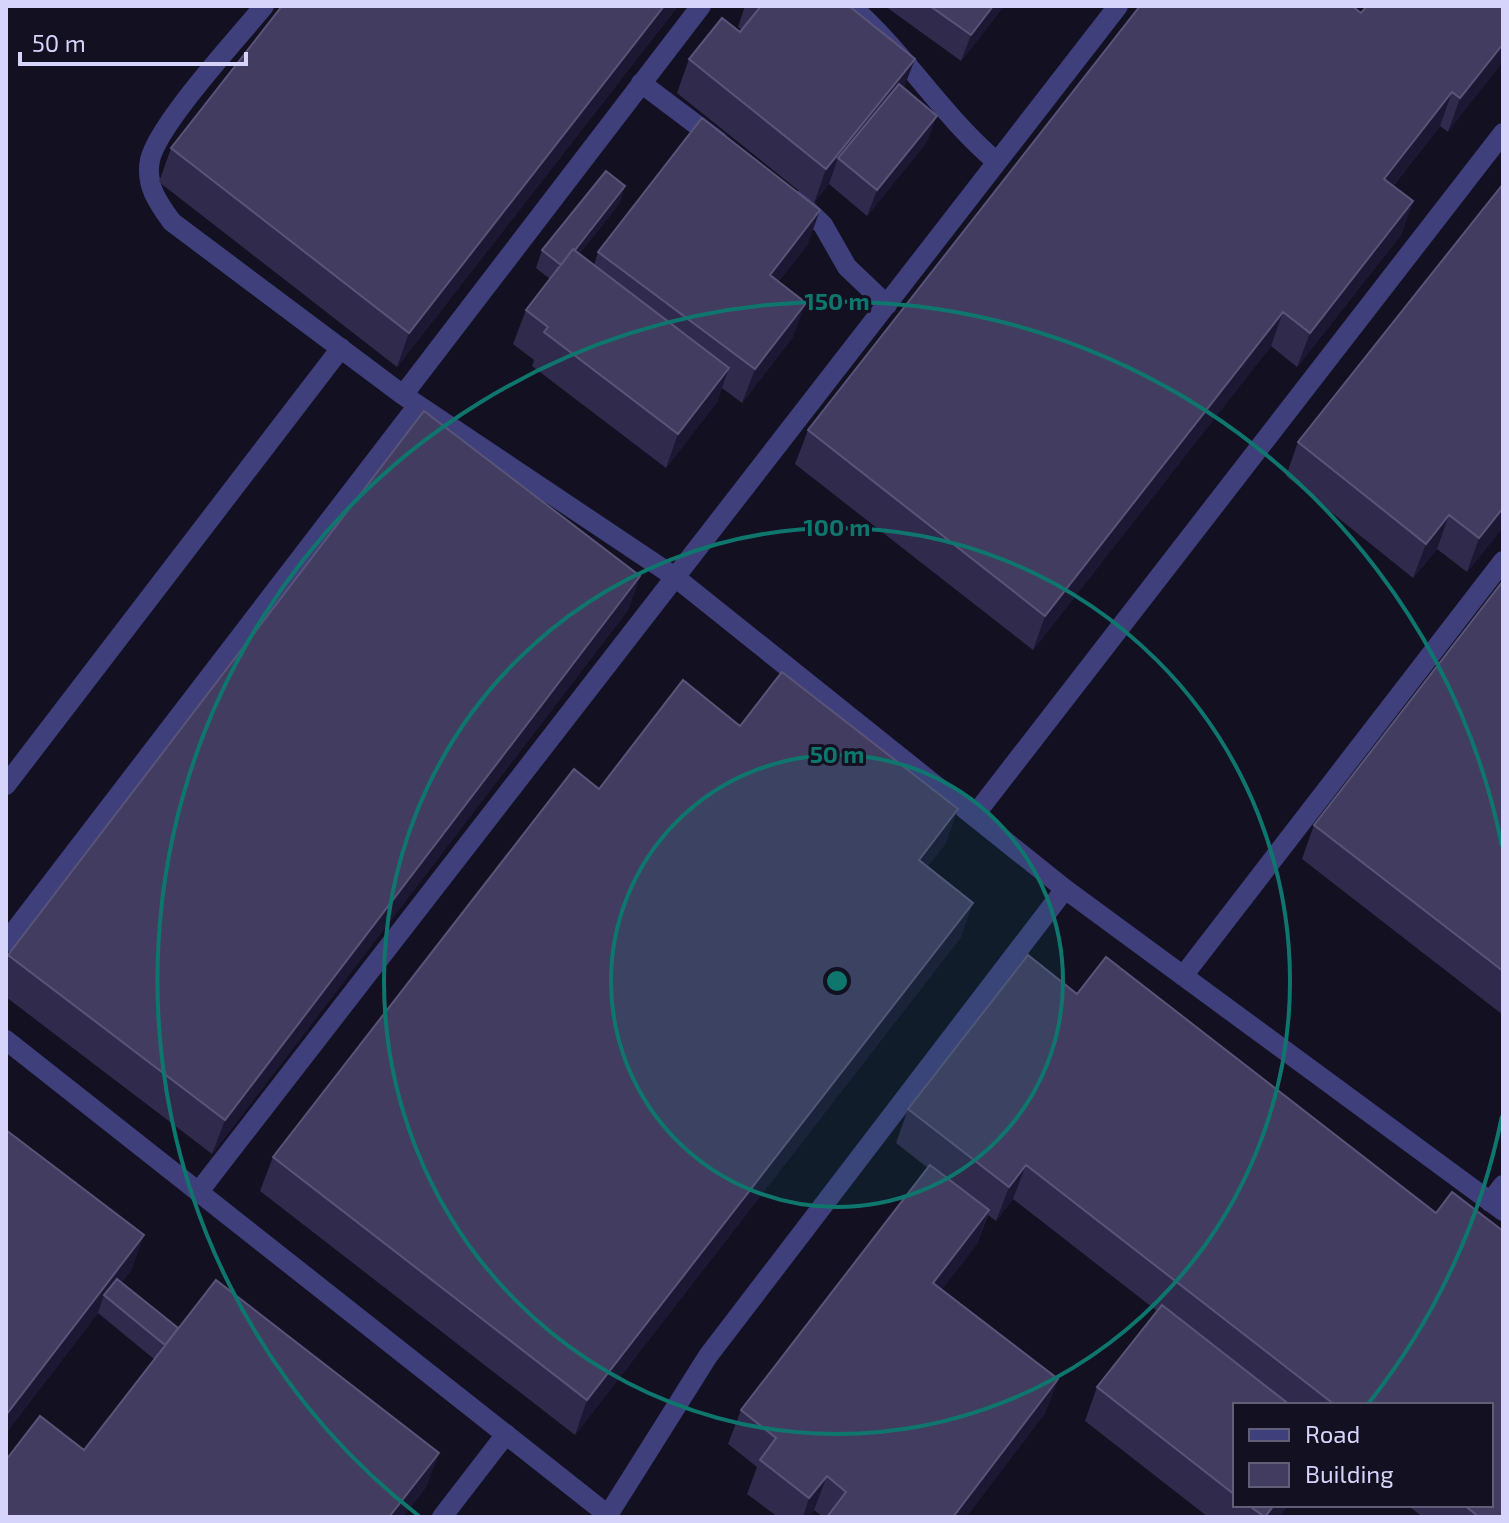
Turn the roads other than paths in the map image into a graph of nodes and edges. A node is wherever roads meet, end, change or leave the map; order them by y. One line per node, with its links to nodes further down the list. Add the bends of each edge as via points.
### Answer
1 (264, 6): 11 (lane, via 164,130 150,159 150,180 154,197 172,222)
2 (701, 6): 5 (lane)
3 (851, 6): 8 (lane, via 905,58 948,117)
4 (1118, 6): 8 (lane)
5 (641, 83): 7 (lane); 12 (lane)
6 (1503, 133): 16 (lane)
7 (737, 155)
8 (997, 162): 10 (lane)
9 (785, 191): 10 (lane, via 823,225 847,267)
10 (887, 305): 14 (lane)
11 (341, 348): 12 (lane); 15 (lane)
12 (410, 400): 14 (lane); 18 (lane)
13 (1503, 561): 19 (lane)
14 (675, 577): 16 (lane); 22 (lane)
15 (6, 785)
16 (974, 816): 17 (lane)
17 (1065, 889): 19 (lane); 25 (lane, via 708,1356)
18 (6, 942)
19 (1183, 976): 23 (lane)
20 (6, 1040): 22 (lane)
21 (1503, 1185): 23 (lane)
22 (200, 1190): 24 (lane)
23 (1496, 1206)
24 (506, 1434): 25 (lane); 26 (lane)
25 (609, 1516)
26 (442, 1517)

